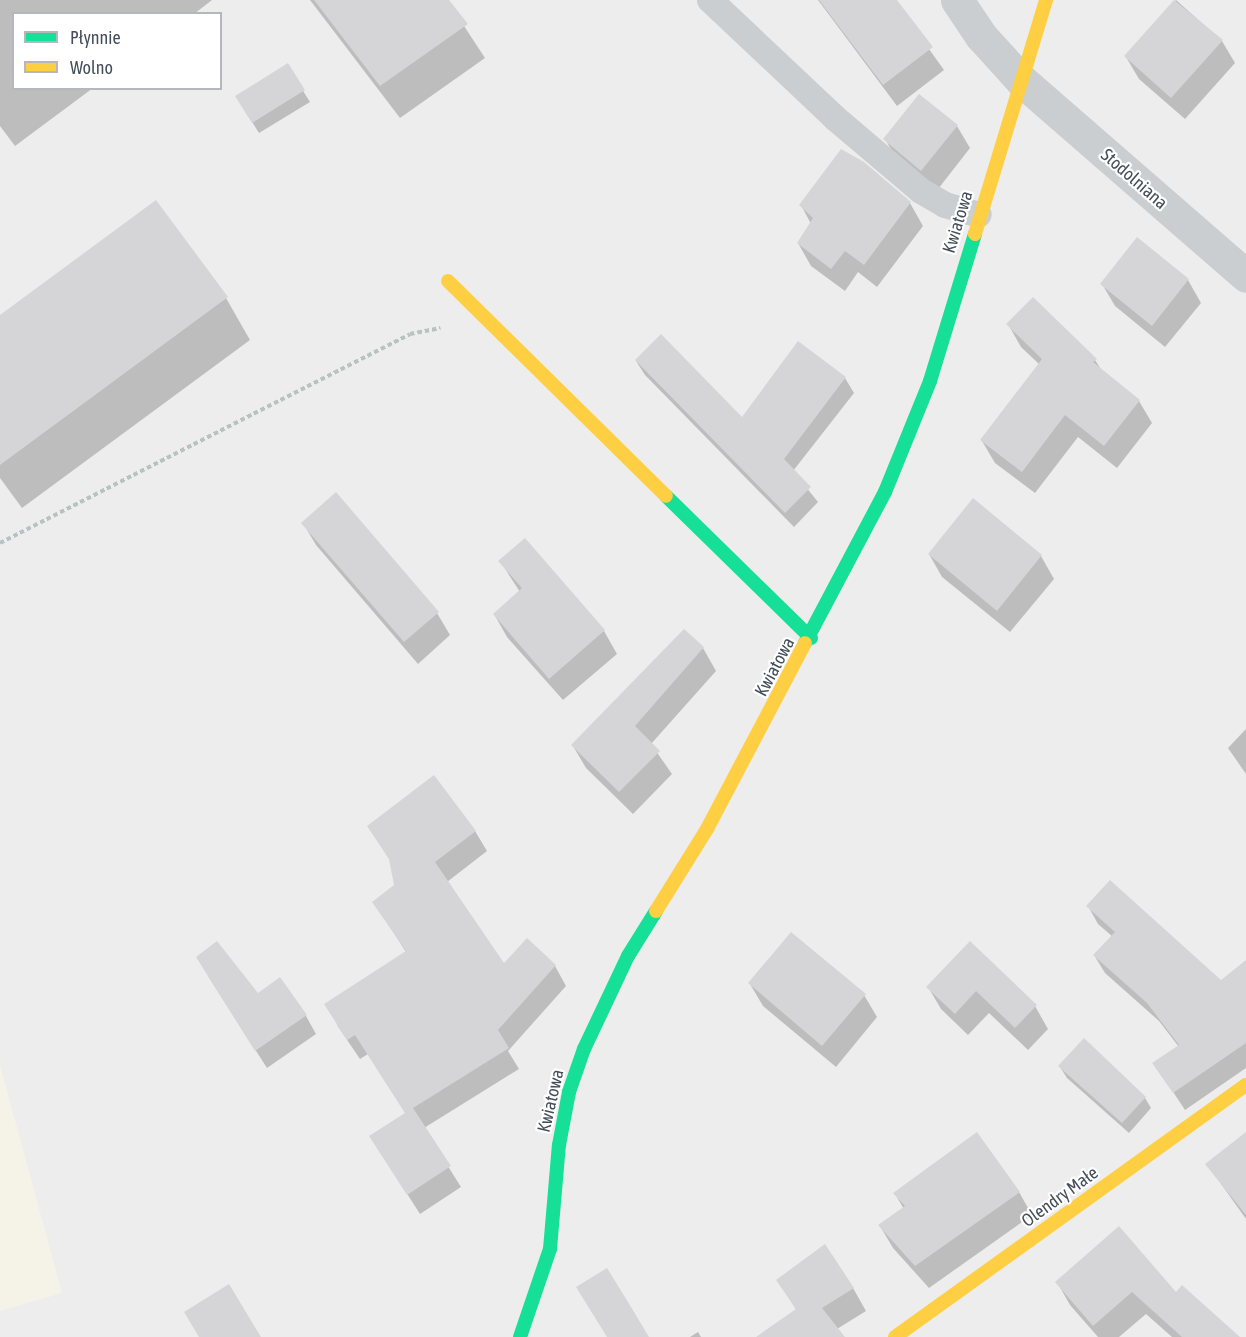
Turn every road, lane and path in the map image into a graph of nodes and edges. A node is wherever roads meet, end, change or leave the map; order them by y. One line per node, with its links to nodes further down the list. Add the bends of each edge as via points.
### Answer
1 (710, 0): 5 (lane, via 835,118 921,191 945,205)
2 (957, 0): 4 (street, Stodolniana, via 981,36)
3 (1046, 0): 4 (street, Kwiatowa)
4 (1022, 81): 5 (street, Kwiatowa); 6 (street, Stodolniana)
5 (979, 215): 10 (street, Kwiatowa, via 930,381 908,438)
6 (1246, 276)
7 (448, 281): 8 (street)
8 (487, 318): 9 (path, via 410,334); 10 (street)
9 (0, 543)
10 (811, 638): 12 (street, Kwiatowa, via 707,829 628,956 584,1049 569,1092 559,1145 550,1249)
11 (1246, 1085): 13 (street, Olendry Małe)
12 (520, 1337)
13 (895, 1337)

